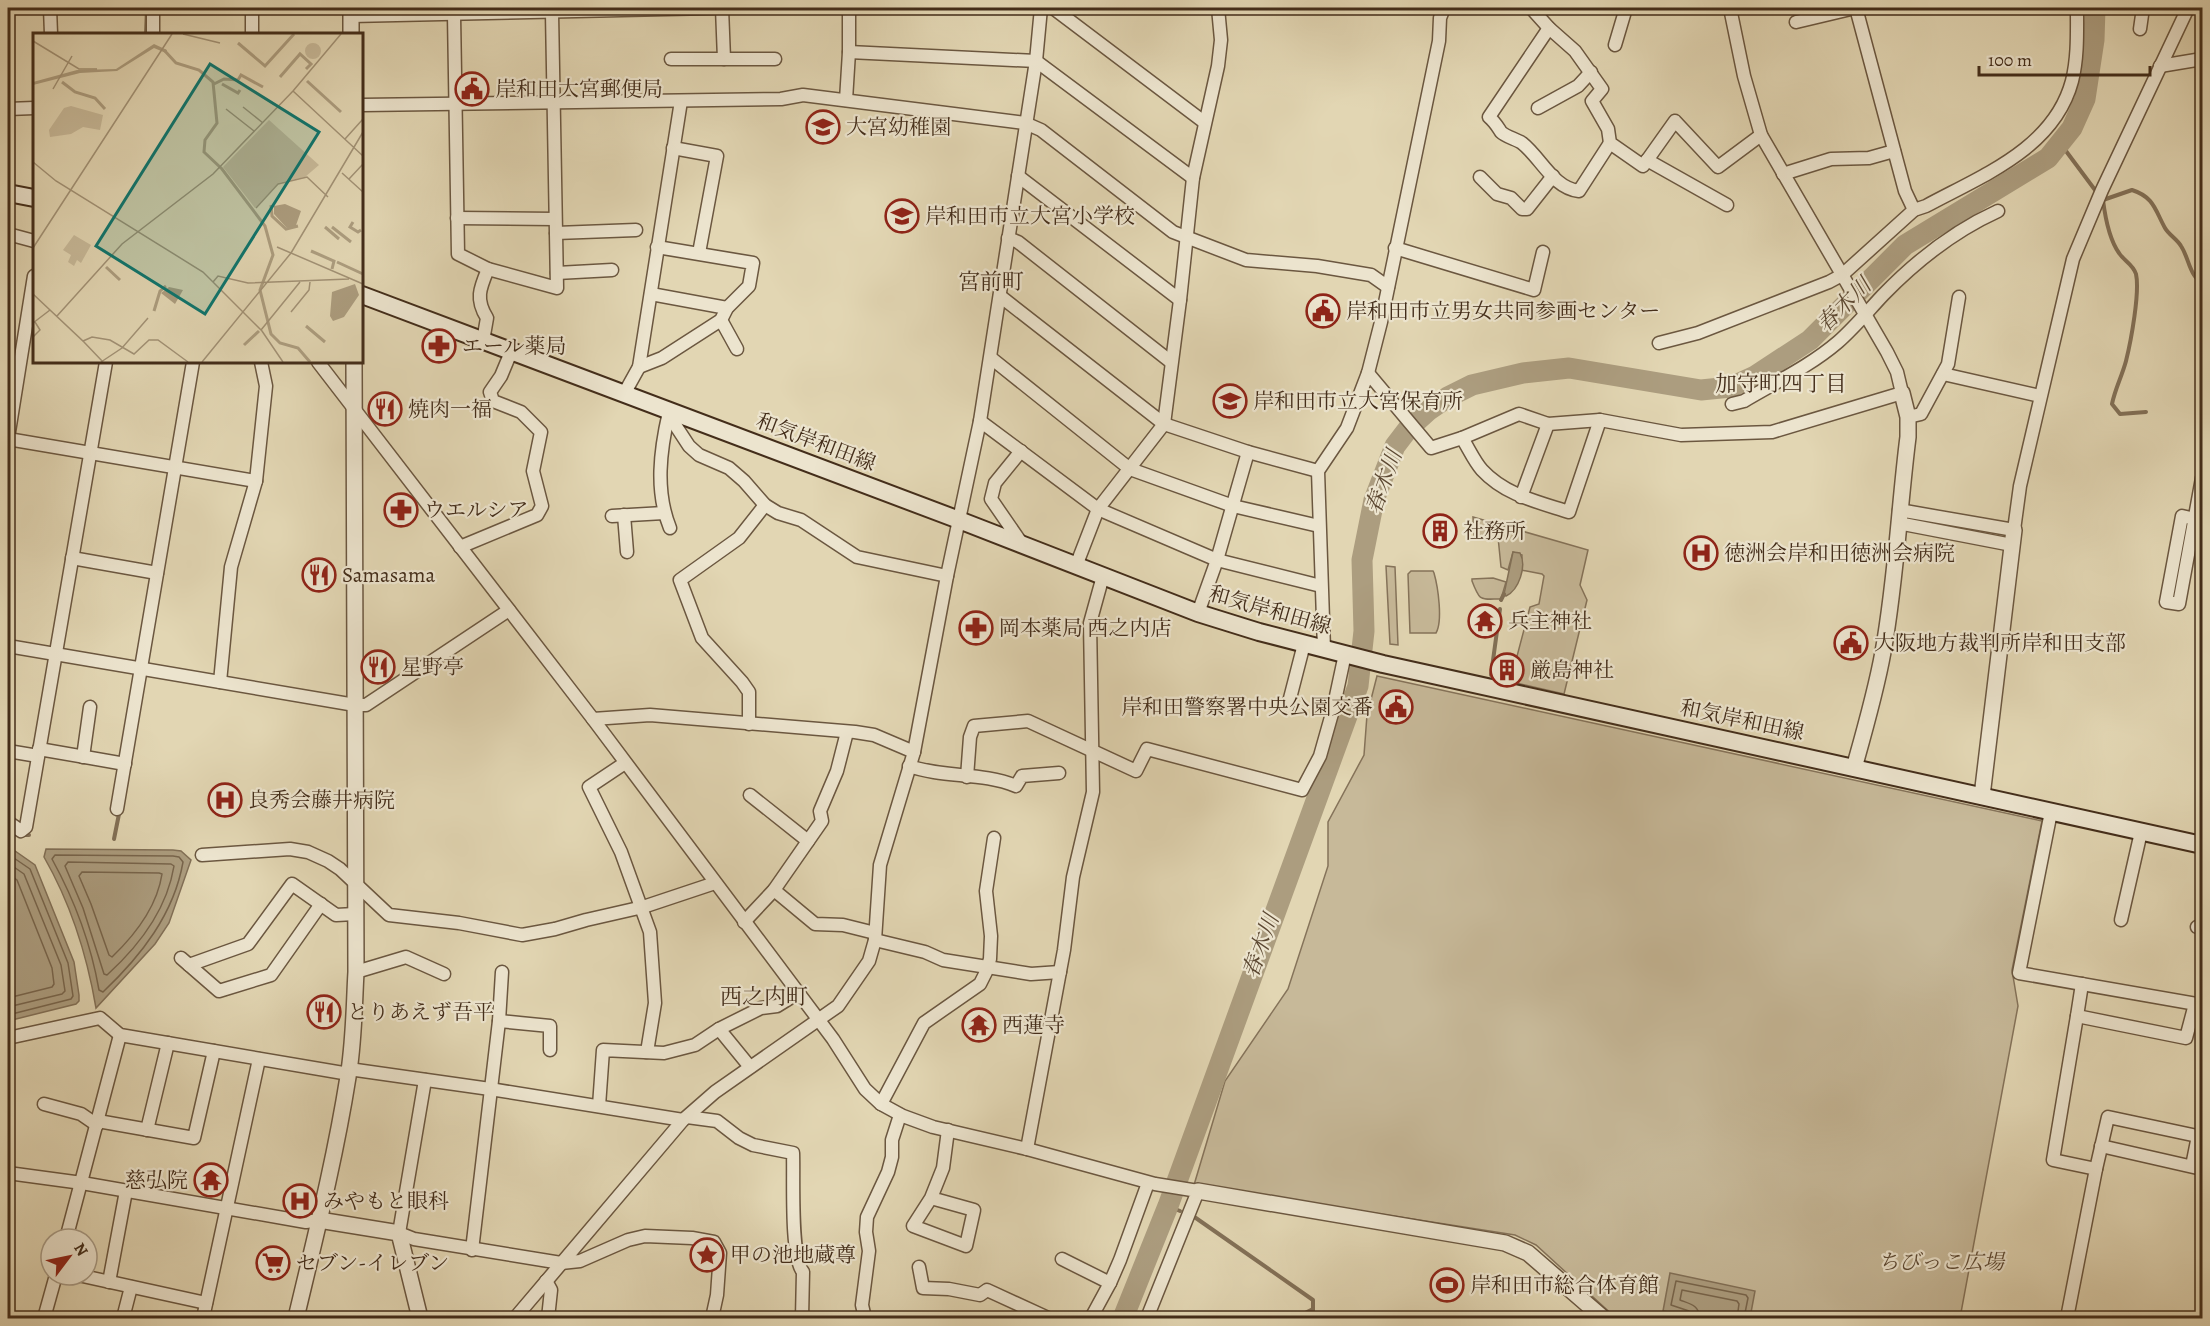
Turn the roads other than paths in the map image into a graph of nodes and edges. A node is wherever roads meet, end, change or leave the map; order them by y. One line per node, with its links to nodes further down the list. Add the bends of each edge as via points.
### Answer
1 (50, 8): 24 (street)
2 (153, 8): 25 (street)
3 (252, 8): 26 (street)
4 (712, 8): 19 (street)
5 (723, 8): 31 (street)
6 (849, 8): 29 (street)
7 (1041, 8): 34 (street)
8 (1053, 8): 45 (street)
9 (1218, 8): 45 (street, via 1218,66)
10 (1444, 8): 71 (street)
11 (1531, 8): 22 (street)
12 (1626, 8): 28 (street)
13 (1730, 8): 47 (street)
14 (1855, 8): 21 (street); 50 (street)
15 (2077, 8): 60 (street, via 2072,82 2056,117 2039,138 2008,161)
16 (2143, 8): 23 (street)
17 (2188, 8): 35 (street)
18 (351, 12): 20 (street); 27 (street)
19 (552, 13): 20 (street); 40 (street)
20 (454, 15): 39 (street)
21 (1796, 22)
22 (1549, 28): 36 (street); 54 (street, via 1490,117 1502,133 1521,143)
23 (2140, 29)
24 (51, 33)
25 (153, 33)
26 (252, 33)
27 (351, 33)
28 (1615, 45)
29 (849, 52): 34 (street); 37 (street)
30 (671, 59): 31 (street)
31 (724, 59): 32 (street)
32 (775, 59)
33 (2202, 59): 35 (street)
34 (1036, 62): 46 (street); 56 (street)
35 (2160, 66): 104 (street, via 2073,259)
36 (1591, 72): 43 (street, via 1578,86); 48 (street, via 1602,89 1592,101 1608,129)
37 (846, 100): 38 (street, via 802,95); 46 (street)
38 (681, 101): 40 (street); 49 (street)
39 (455, 102): 40 (street); 41 (street); 62 (street)
40 (552, 102): 63 (street)
41 (363, 105)
42 (33, 108): 44 (street)
43 (1538, 108)
44 (8, 109)
45 (1204, 122): 56 (street)
46 (1025, 123): 53 (street); 67 (street, via 1041,130 1173,232)
47 (1761, 135): 51 (street, via 1718,168 1676,121); 52 (street)
48 (1610, 143): 51 (street, via 1643,166); 54 (street, via 1580,191 1570,190)
49 (673, 148): 70 (street); 73 (street, via 717,156)
50 (1894, 151): 52 (street, via 1869,158 1831,159); 60 (street)
51 (1647, 160): 59 (street)
52 (1784, 174): 77 (street)
53 (1018, 176): 68 (street); 84 (street)
54 (1553, 176): 55 (street, via 1527,209 1497,194)
55 (1480, 177)
56 (1193, 178): 67 (street)
57 (8, 193): 58 (main road)
58 (33, 198)
59 (1727, 205)
60 (1914, 210): 77 (street)
61 (1998, 211): 86 (street, via 1929,252)
62 (457, 218): 63 (street); 74 (street, via 458,254)
63 (555, 219): 65 (street)
64 (636, 230): 65 (street)
65 (556, 233): 76 (street)
66 (8, 234): 69 (street)
67 (1187, 237): 79 (street, via 1246,260 1371,275); 84 (street)
68 (1008, 238): 82 (street); 93 (street)
69 (33, 241)
70 (657, 247): 73 (street); 80 (street)
71 (1395, 248): 72 (street, via 1534,290); 79 (street)
72 (1544, 252)
73 (699, 253): 85 (street, via 753,263 750,286)
74 (488, 269): 76 (street, via 557,288); 88 (street, via 478,299 487,318)
75 (612, 270): 76 (street)
76 (557, 273)
77 (1843, 277): 86 (street); 89 (street, via 1698,333)
78 (33, 282): 113 (street)
79 (1388, 287): 100 (street)
80 (651, 294): 85 (street); 99 (street)
81 (363, 295): 88 (main road, 和気岸和田線)
82 (1000, 296): 92 (street); 111 (street)
83 (1959, 297): 101 (street)
84 (1180, 300): 93 (street)
85 (727, 308): 87 (street)
86 (1864, 313): 102 (street, via 1897,372); 105 (street, via 1817,359)
87 (721, 320): 90 (street); 99 (street, via 662,358)
88 (483, 341): 91 (main road, 和気岸和田線)
89 (1659, 343)
90 (737, 348)
91 (511, 352): 103 (main road, 和気岸和田線); 135 (street, via 490,392 493,401 520,412 541,432 533,471 542,506 537,515)
92 (991, 358): 109 (street); 119 (street)
93 (1171, 362): 111 (street)
94 (106, 363): 117 (street)
95 (193, 363): 118 (street)
96 (261, 363): 122 (street, via 266,386)
97 (319, 363): 106 (street)
98 (354, 363): 106 (street)
99 (639, 367): 103 (street)
100 (1368, 373): 114 (street, via 1431,448); 120 (street, via 1347,428)
101 (1943, 374): 104 (street); 108 (street, via 1920,414)
102 (1902, 393): 108 (street); 110 (street, via 1772,432 1681,435)
103 (624, 394): 107 (main road, 和気岸和田線)
104 (2040, 396): 133 (street)
105 (1732, 404)
106 (354, 411): 135 (street); 153 (street)
107 (669, 412): 124 (street, via 689,446 699,455 729,468); 127 (street, via 659,465); 130 (main road, 和気岸和田線)
108 (1908, 417): 128 (street)
109 (980, 420): 115 (street); 130 (street)
110 (1600, 420): 112 (street); 123 (street, via 1569,512)
111 (1164, 424): 116 (street); 119 (street)
112 (1548, 424): 114 (street, via 1519,414); 123 (street)
113 (8, 438): 117 (street)
114 (1462, 438): 123 (street, via 1485,473)
115 (1021, 451): 126 (street); 134 (street, via 995,483 991,499)
116 (1248, 452): 120 (street); 125 (street)
117 (90, 453): 118 (street); 137 (street)
118 (175, 467): 122 (street); 140 (street)
119 (1130, 469): 125 (street); 126 (street)
120 (1318, 471): 131 (street)
121 (2202, 478): 129 (street)
122 (255, 482): 152 (street, via 231,567)
123 (1521, 497)
124 (765, 505): 141 (street, via 801,520 857,557); 157 (street, via 739,538 680,580 702,638 748,692)
125 (1233, 506): 131 (street); 138 (street)
126 (1098, 509): 138 (street); 139 (street)
127 (664, 513): 132 (street); 136 (street, via 618,515)
128 (1898, 516): 133 (street); 167 (street, via 1883,651)
129 (2194, 519): 129 (street, via 2179,604 2166,602 2182,516)
130 (959, 520): 134 (main road, 和気岸和田線); 141 (street)
131 (1319, 526): 143 (street)
132 (670, 528)
133 (2013, 537): 171 (street)
134 (1023, 545): 139 (main road, 和気岸和田線)
135 (460, 547): 144 (street)
136 (627, 552)
137 (72, 558): 140 (street); 149 (street)
138 (1217, 560): 143 (street); 145 (street)
139 (1076, 566): 142 (main road, 和気岸和田線)
140 (157, 573): 151 (street)
141 (947, 576): 161 (street)
142 (1103, 576): 145 (main road, 和気岸和田線); 159 (street, via 1090,623)
143 (1321, 586): 148 (street)
144 (509, 610): 153 (street, via 366,705); 156 (street)
145 (1198, 613): 146 (main road, 和気岸和田線)
146 (1304, 644): 148 (main road, 和気岸和田線); 154 (street)
147 (8, 646): 149 (street)
148 (1324, 649): 150 (main road, 和気岸和田線)
149 (56, 654): 151 (street); 162 (street)
150 (1347, 655): 159 (street, via 1320,756 1302,790 1147,749 1136,771); 167 (main road, 和気岸和田線)
151 (140, 668): 152 (street); 165 (street)
152 (219, 682): 153 (street)
153 (355, 705): 181 (street)
154 (1288, 706)
155 (90, 707): 163 (street)
156 (592, 718): 157 (street, via 650,716); 164 (street)
157 (749, 724): 158 (street)
158 (847, 732): 161 (street, via 874,735); 177 (street, via 837,771 820,811 822,821)
159 (1091, 750): 169 (street, via 1028,721 974,726); 192 (street, via 1093,792 1073,877)
160 (8, 751): 162 (street)
161 (914, 752): 166 (street)
162 (39, 753): 163 (street); 174 (street, via 26,827 21,831)
163 (82, 757): 165 (street)
164 (626, 763): 180 (street); 184 (street, via 589,787)
165 (125, 764): 172 (street)
166 (909, 766): 169 (street, via 929,773); 188 (street, via 880,865)
167 (1854, 768): 171 (main road, 和気岸和田線)
168 (1059, 773): 169 (street, via 1022,776 1016,786 1002,780)
169 (967, 777)
170 (750, 795): 177 (street)
171 (1982, 796): 173 (main road, 和気岸和田線)
172 (117, 810)
173 (2051, 812): 175 (main road, 和気岸和田線); 194 (street, via 2019,973)
174 (8, 822)
175 (2141, 832): 178 (main road, 和気岸和田線); 186 (street)
176 (994, 838): 189 (street, via 986,891 991,936)
177 (808, 842): 182 (street)
178 (2202, 845)
179 (202, 855): 181 (street, via 290,849 308,852 340,869)
180 (715, 883): 184 (street); 187 (street)
181 (355, 885): 184 (street, via 389,915 459,922 522,935); 185 (street)
182 (774, 890): 187 (street); 188 (street, via 815,924 843,925)
183 (321, 904): 183 (street, via 292,884 248,944 185,961 219,991 271,975); 185 (street, via 336,915)
184 (643, 907): 206 (street, via 650,932 654,1003)
185 (355, 914): 190 (street)
186 (2121, 920)
187 (744, 922): 195 (street)
188 (875, 936): 189 (street, via 942,960); 198 (street, via 868,961 853,985 838,1006)
189 (987, 967): 192 (street, via 1031,974); 213 (street, via 980,984 924,1023)
190 (356, 972): 193 (street, via 406,957); 209 (street)
191 (502, 972): 199 (street)
192 (1060, 972): 222 (street)
193 (444, 974)
194 (2082, 984): 196 (street); 197 (street)
195 (798, 993): 198 (street); 200 (street, via 777,1006 761,1008)
196 (2199, 1004): 197 (street, via 2186,1038)
197 (2077, 1016): 224 (street, via 2054,1160)
198 (818, 1020): 208 (street); 213 (street, via 865,1089)
199 (499, 1022): 204 (street, via 550,1026); 211 (street)
200 (719, 1029): 206 (street, via 695,1045 664,1053); 208 (street)
201 (120, 1035): 202 (street, via 100,1018); 203 (street); 217 (street)
202 (8, 1038)
203 (168, 1043): 205 (street); 218 (street)
204 (550, 1050)
205 (214, 1051): 207 (street); 218 (street, via 194,1138)
206 (647, 1052): 214 (street, via 603,1050)
207 (259, 1059): 209 (street); 231 (street)
208 (750, 1067): 216 (street)
209 (349, 1072): 210 (street); 232 (street)
210 (425, 1080): 211 (street); 234 (street)
211 (490, 1089): 214 (street); 235 (street)
212 (44, 1104): 217 (street)
213 (881, 1104): 215 (street)
214 (599, 1106): 216 (street)
215 (900, 1115): 219 (street); 255 (street, via 888,1172 867,1217 869,1251 862,1305)
216 (685, 1118): 237 (street); 254 (street, via 717,1121 753,1144 793,1153 798,1267 803,1272)
217 (98, 1123): 218 (street); 226 (street)
218 (147, 1130)
219 (948, 1130): 222 (street); 230 (street, via 943,1168)
220 (2200, 1137): 221 (street, via 2108,1117); 223 (street)
221 (2101, 1146): 223 (street); 224 (street)
222 (1027, 1149): 227 (street)
223 (2197, 1168)
224 (2096, 1169): 260 (street)
225 (8, 1173): 226 (street)
226 (82, 1183): 228 (street); 233 (street)
227 (1152, 1183): 229 (street); 242 (street)
228 (126, 1191): 231 (street); 241 (street)
229 (1195, 1191): 258 (street); 259 (street, via 1504,1243 1528,1253)
230 (931, 1198): 230 (street, via 914,1226 966,1246 974,1210)
231 (228, 1208): 232 (street, via 306,1222); 245 (street)
232 (319, 1220): 234 (street); 249 (street)
233 (69, 1227)
234 (399, 1233): 235 (street); 250 (street)
235 (472, 1250): 237 (street)
236 (1062, 1259): 242 (street)
237 (561, 1263): 240 (street); 253 (street, via 580,1261 645,1236 714,1242 720,1252)
238 (919, 1267): 256 (street, via 923,1288 980,1295 987,1290)
239 (99, 1280): 241 (street)
240 (546, 1281): 251 (street); 252 (street, via 551,1290)
241 (109, 1282): 244 (street)
242 (1110, 1283): 257 (street)
243 (53, 1287): 246 (street)
244 (130, 1287): 245 (street); 247 (street)
245 (206, 1303): 248 (street)
246 (44, 1318)
247 (123, 1318)
248 (203, 1318)
249 (296, 1318)
250 (420, 1318)
251 (515, 1318)
252 (548, 1318)
253 (712, 1318)
254 (802, 1318)
255 (865, 1318)
256 (1048, 1318)
257 (1091, 1318)
258 (1147, 1318)
259 (1603, 1318)
260 (2067, 1318)

